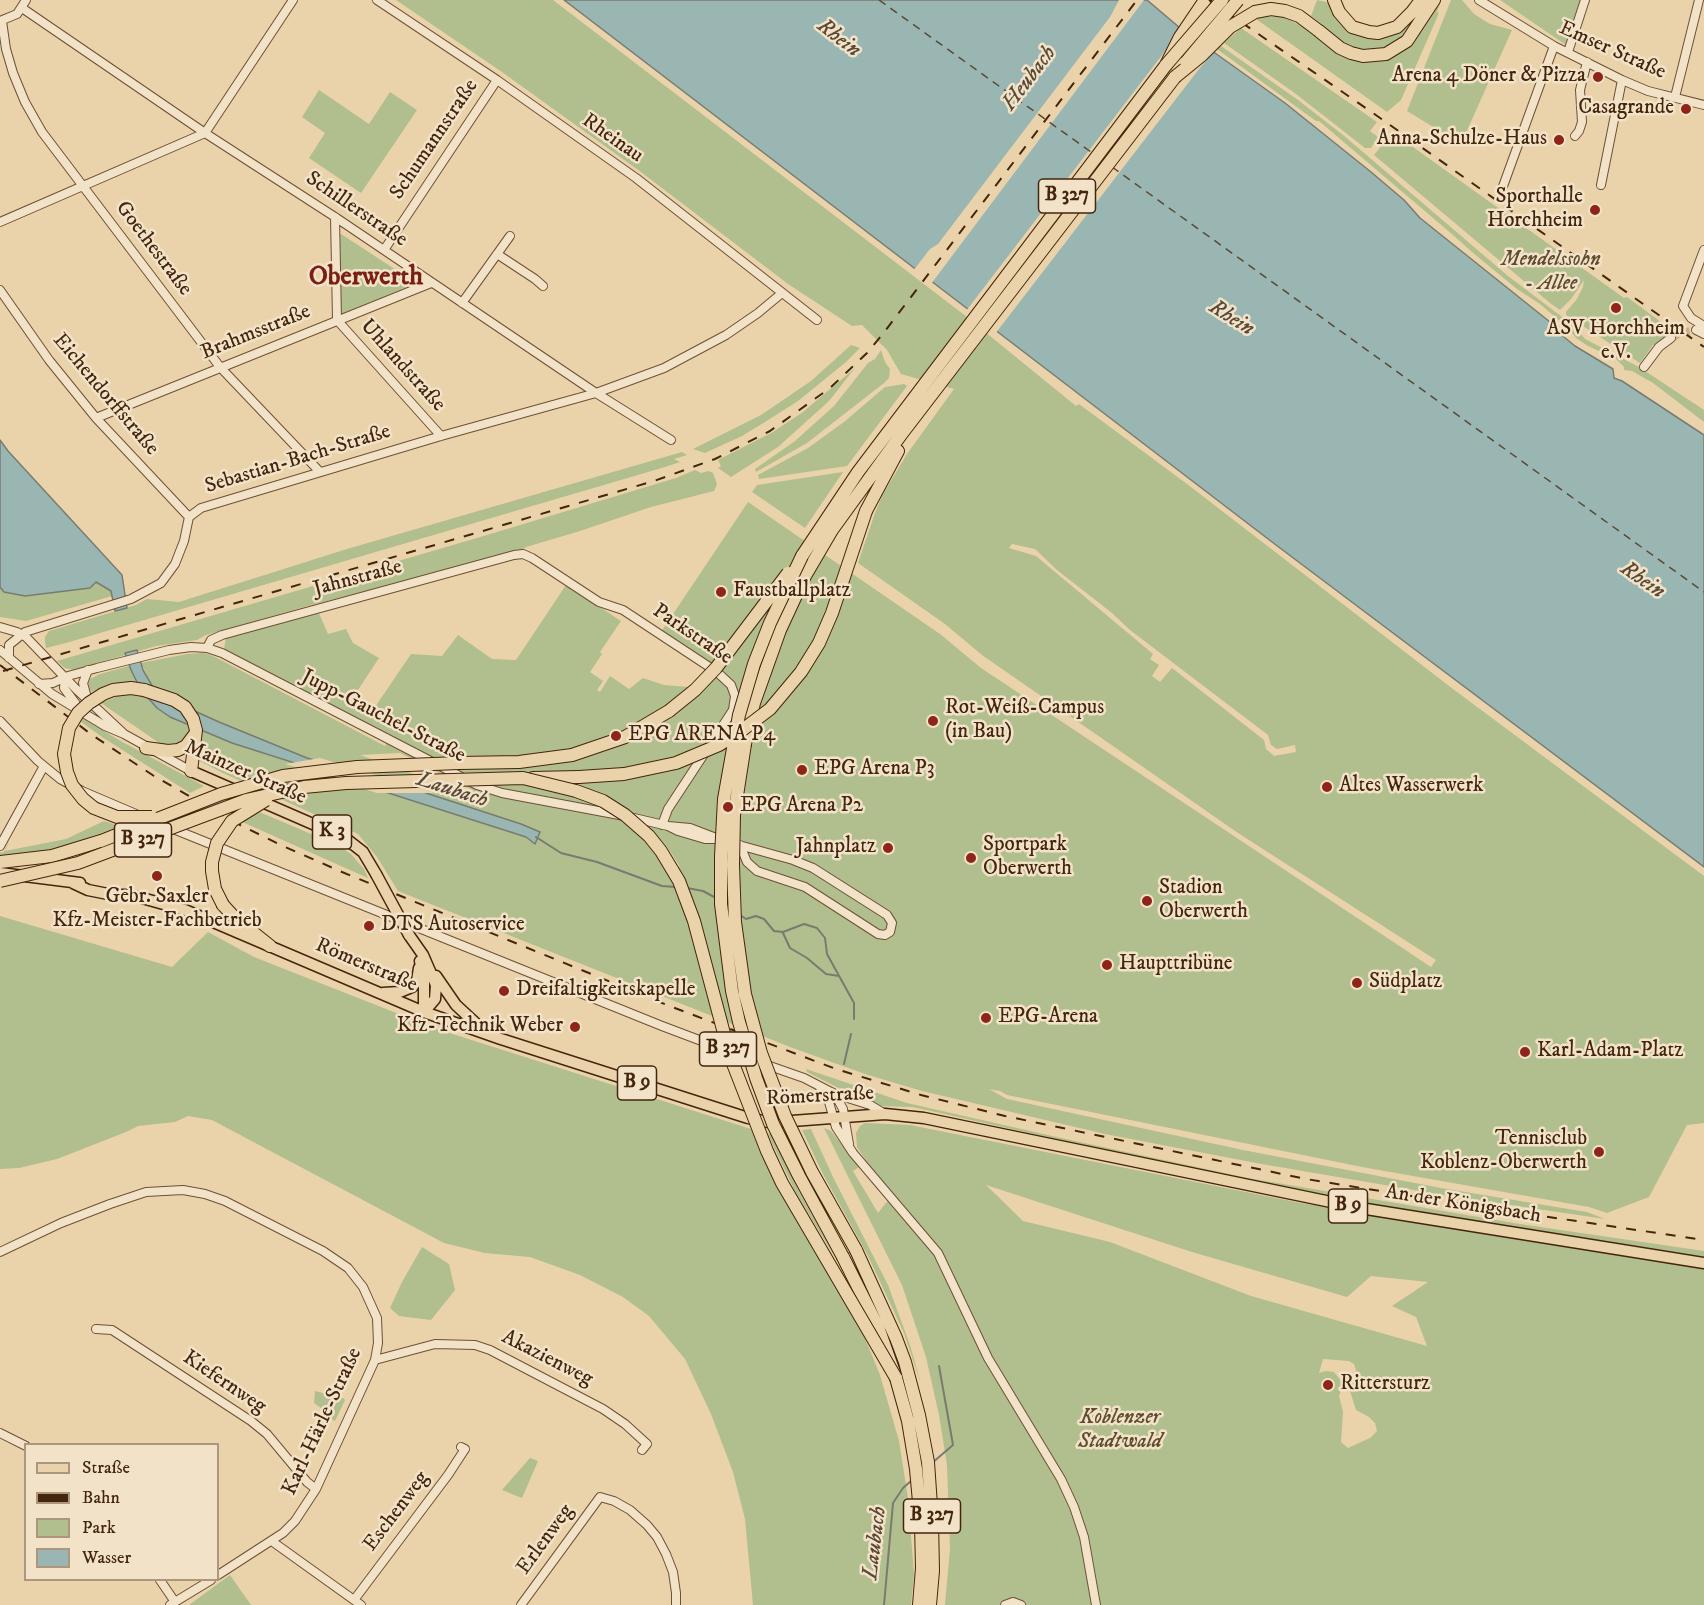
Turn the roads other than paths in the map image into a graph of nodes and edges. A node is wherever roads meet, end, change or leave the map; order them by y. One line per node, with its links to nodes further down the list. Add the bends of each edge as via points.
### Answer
1 (293, 0): 23 (street)
2 (377, 0): 19 (street, Rheinau)
3 (1205, 0): 17 (highway, bridge)
4 (1222, 0): 17 (highway, B 327, bridge)
5 (1238, 0): 18 (highway, B 327, bridge)
6 (1334, 0): 7 (highway, via 1338,12 1352,27 1378,33 1397,27)
7 (1421, 0)
8 (1434, 0): 18 (highway, bridge, via 1407,41 1386,54 1363,56 1340,48 1299,16 1285,10 1255,12 1230,27)
9 (1479, 0): 14 (street, Emser Straße)
10 (1585, 0): 15 (street)
11 (1699, 0): 21 (street)
12 (24, 4): 13 (street, via 12,17); 23 (street, Schillerstraße)
13 (1, 21): 25 (street, Goethestraße, via 13,73 25,102)
14 (1554, 46): 15 (street, Emser Straße); 27 (street)
15 (1568, 52): 16 (street, Emser Straße)
16 (1587, 62): 20 (street, Emser Straße); 24 (street, via 1580,90 1582,122)
17 (1166, 65): 53 (highway, B 327, via 858,472)
18 (1175, 77): 43 (highway, B 327)
19 (497, 80): 31 (street, Schumannstraße); 37 (street, Rheinau, via 636,178)
20 (1623, 80): 21 (street, Emser Straße); 26 (street)
21 (1675, 97): 22 (street, Emser Straße)
22 (1704, 105)
23 (205, 133): 25 (street); 28 (street, Schillerstraße)
24 (1575, 135)
25 (82, 185): 29 (street); 44 (street, Goethestraße)
26 (1601, 185)
27 (1502, 189)
28 (335, 217): 31 (street, Schillerstraße); 39 (street)
29 (0, 222)
30 (510, 236): 33 (street)
31 (384, 250): 34 (street, Schillerstraße)
32 (1704, 250): 41 (street, via 1683,306)
33 (497, 254): 35 (street); 38 (street)
34 (431, 283): 38 (street, Schillerstraße); 39 (street, Brahmsstraße)
35 (543, 286)
36 (0, 290): 47 (street, Eichendorffstraße)
37 (782, 293): 40 (street, Rheinau); 46 (street, Sebastian-Bach-Straße, via 695,353)
38 (462, 303): 46 (street, Schillerstraße)
39 (337, 320): 44 (street, Brahmsstraße); 48 (street, Uhlandstraße)
40 (817, 320)
41 (1701, 330)
42 (1671, 338): 45 (street)
43 (958, 360): 72 (highway, B 327, bridge, via 947,384 895,455 872,498 819,643 770,709 725,741 676,763 624,774); 114 (highway, B 327, bridge, via 846,510 813,562 786,616 762,680 745,744 734,816 735,922 742,975 768,1075 797,1143 873,1284 913,1388 930,1485)
44 (220, 367): 47 (street, Brahmsstraße); 50 (street, Goethestraße)
45 (1644, 368)
46 (596, 393): 48 (street, Sebastian-Bach-Straße); 49 (street, Schillerstraße)
47 (96, 418): 51 (street, Eichendorffstraße)
48 (441, 436): 50 (street, Sebastian-Bach-Straße)
49 (671, 440)
50 (320, 472): 51 (street, Sebastian-Bach-Straße, via 201,508)
51 (189, 517): 54 (street, Sebastian-Bach-Straße, via 175,564 161,583 130,599)
52 (523, 554): 58 (street, Jahnstraße, via 222,635 211,640); 75 (street, Parkstraße, via 599,602 622,610 731,685 735,696 733,710 668,809)
53 (802, 556): 74 (highway, B 327, bridge, via 704,681 656,720 614,742 565,757 538,760 299,773 259,782); 99 (highway, B 327, bridge, via 759,650 732,747 721,850 725,945 739,1022 761,1094 799,1176 870,1308)
54 (57, 620): 56 (street, Sebastian-Bach-Straße); 57 (street, Sebastian-Bach-Straße, via 39,632)
55 (0, 627): 56 (street, Mainzer Straße / K 3)
56 (21, 634): 57 (street, Mainzer Straße / K 3); 60 (street, via 9,645)
57 (35, 645): 62 (street, Mainzer Straße / K 3)
58 (207, 648): 61 (street, Jupp-Gauchel-Straße, via 181,648); 75 (street, Jupp-Gauchel-Straße, via 477,785)
59 (0, 650): 60 (street, Mainzer Straße / K 3)
60 (9, 658): 63 (street, Mainzer Straße / K 3)
61 (88, 670): 62 (street, Jupp-Gauchel-Straße); 64 (street, via 83,687)
62 (65, 678): 63 (street, Jupp-Gauchel-Straße); 64 (street, Mainzer Straße / K 3); 65 (street, Mainzer Straße / K 3, via 64,688)
63 (39, 684): 65 (street, Mainzer Straße / K 3)
64 (87, 700): 68 (street, Mainzer Straße / K 3)
65 (82, 712): 68 (street, Mainzer Straße / K 3)
66 (0, 721): 70 (street)
67 (195, 733): 69 (highway, via 178,750); 71 (highway); 74 (highway, bridge, via 193,719 179,703 155,692 132,688 113,690 93,699 69,728 65,766 83,799 100,812 117,817)
68 (124, 734): 69 (street, Mainzer Straße / K 3)
69 (146, 748): 71 (street, Mainzer Straße / K 3)
70 (44, 766): 77 (street); 88 (street, via 76,788 131,812 662,1026)
71 (191, 771): 81 (main road, Mainzer Straße / K 3, bridge, via 345,838 363,852)
72 (523, 778): 73 (highway, B 327, bridge, via 346,783); 99 (highway, B 327, bridge, via 603,801 636,824 661,851 679,881 694,921 730,1056 767,1151)
73 (283, 791): 80 (highway, B 327, bridge, via 228,806 78,863); 82 (highway, bridge, via 232,821 214,852 212,871 223,905)
74 (162, 816): 78 (highway, B 327, bridge, via 52,856)
75 (665, 826): 76 (street, Jupp-Gauchel-Straße, via 690,828)
76 (740, 845): 76 (street, Jupp-Gauchel-Straße, via 753,869 805,887 874,932 890,932 892,923 887,915 817,871)
77 (0, 846)
78 (0, 862)
79 (0, 873): 82 (main road, Römerstraße, via 73,883 113,896 127,895 185,910)
80 (0, 881)
81 (409, 935): 83 (main road, Mainzer Straße / K 3); 84 (main road, Mainzer Straße / K 3)
82 (270, 946): 85 (main road, Römerstraße)
83 (419, 959): 85 (main road, via 418,976 411,987); 86 (main road, Mainzer Straße / K 3, via 424,977)
84 (431, 972): 86 (main road, Mainzer Straße / K 3, via 436,995); 87 (main road, K 3, via 456,1005)
85 (378, 993): 86 (main road, Römerstraße)
86 (424, 1012): 87 (main road, Römerstraße)
87 (487, 1034): 92 (main road, Römerstraße / B 9, via 748,1118 772,1122)
88 (817, 1084): 89 (street); 92 (street, via 829,1102)
89 (835, 1094): 90 (street); 91 (street)
90 (885, 1114): 91 (main road, Römerstraße / B 9); 94 (main road, Römerstraße / B 9, via 976,1128)
91 (844, 1115): 92 (main road, Römerstraße / B 9); 93 (street)
92 (832, 1116): 93 (street)
93 (850, 1147): 117 (street, via 938,1253 988,1358 1060,1479 1084,1537)
94 (1147, 1165): 96 (main road, An der Königsbach / B 9, via 1360,1208)
95 (0, 1252): 98 (street, Karl-Härle-Straße, via 61,1223 146,1192 183,1190 205,1194 323,1251 348,1268 363,1287 377,1318)
96 (1704, 1263)
97 (96, 1329): 104 (street, Kiefernweg, via 112,1330 251,1421)
98 (375, 1360): 103 (street, Akazienweg, via 435,1344 475,1345 490,1350 603,1409 647,1444); 104 (street, Karl-Härle-Straße)
99 (896, 1378): 113 (highway, B 327, via 913,1446 920,1507)
100 (0, 1433): 101 (street)
101 (24, 1445)
102 (461, 1447): 109 (street, Eschenweg, via 465,1449)
103 (642, 1450)
104 (316, 1489): 105 (street, Karl-Härle-Straße, via 295,1521)
105 (273, 1542): 106 (street, Karl-Härle-Straße); 109 (street)
106 (219, 1574)
107 (161, 1581): 110 (street)
108 (209, 1581): 110 (street)
109 (357, 1602)
110 (172, 1603)
111 (521, 1605): 112 (street, Erlenweg, via 600,1497 630,1510 657,1537 673,1572)
112 (676, 1605)
113 (919, 1605)
114 (930, 1605)
115 (1005, 1605): 116 (street)
116 (1022, 1605)
117 (1096, 1605)

